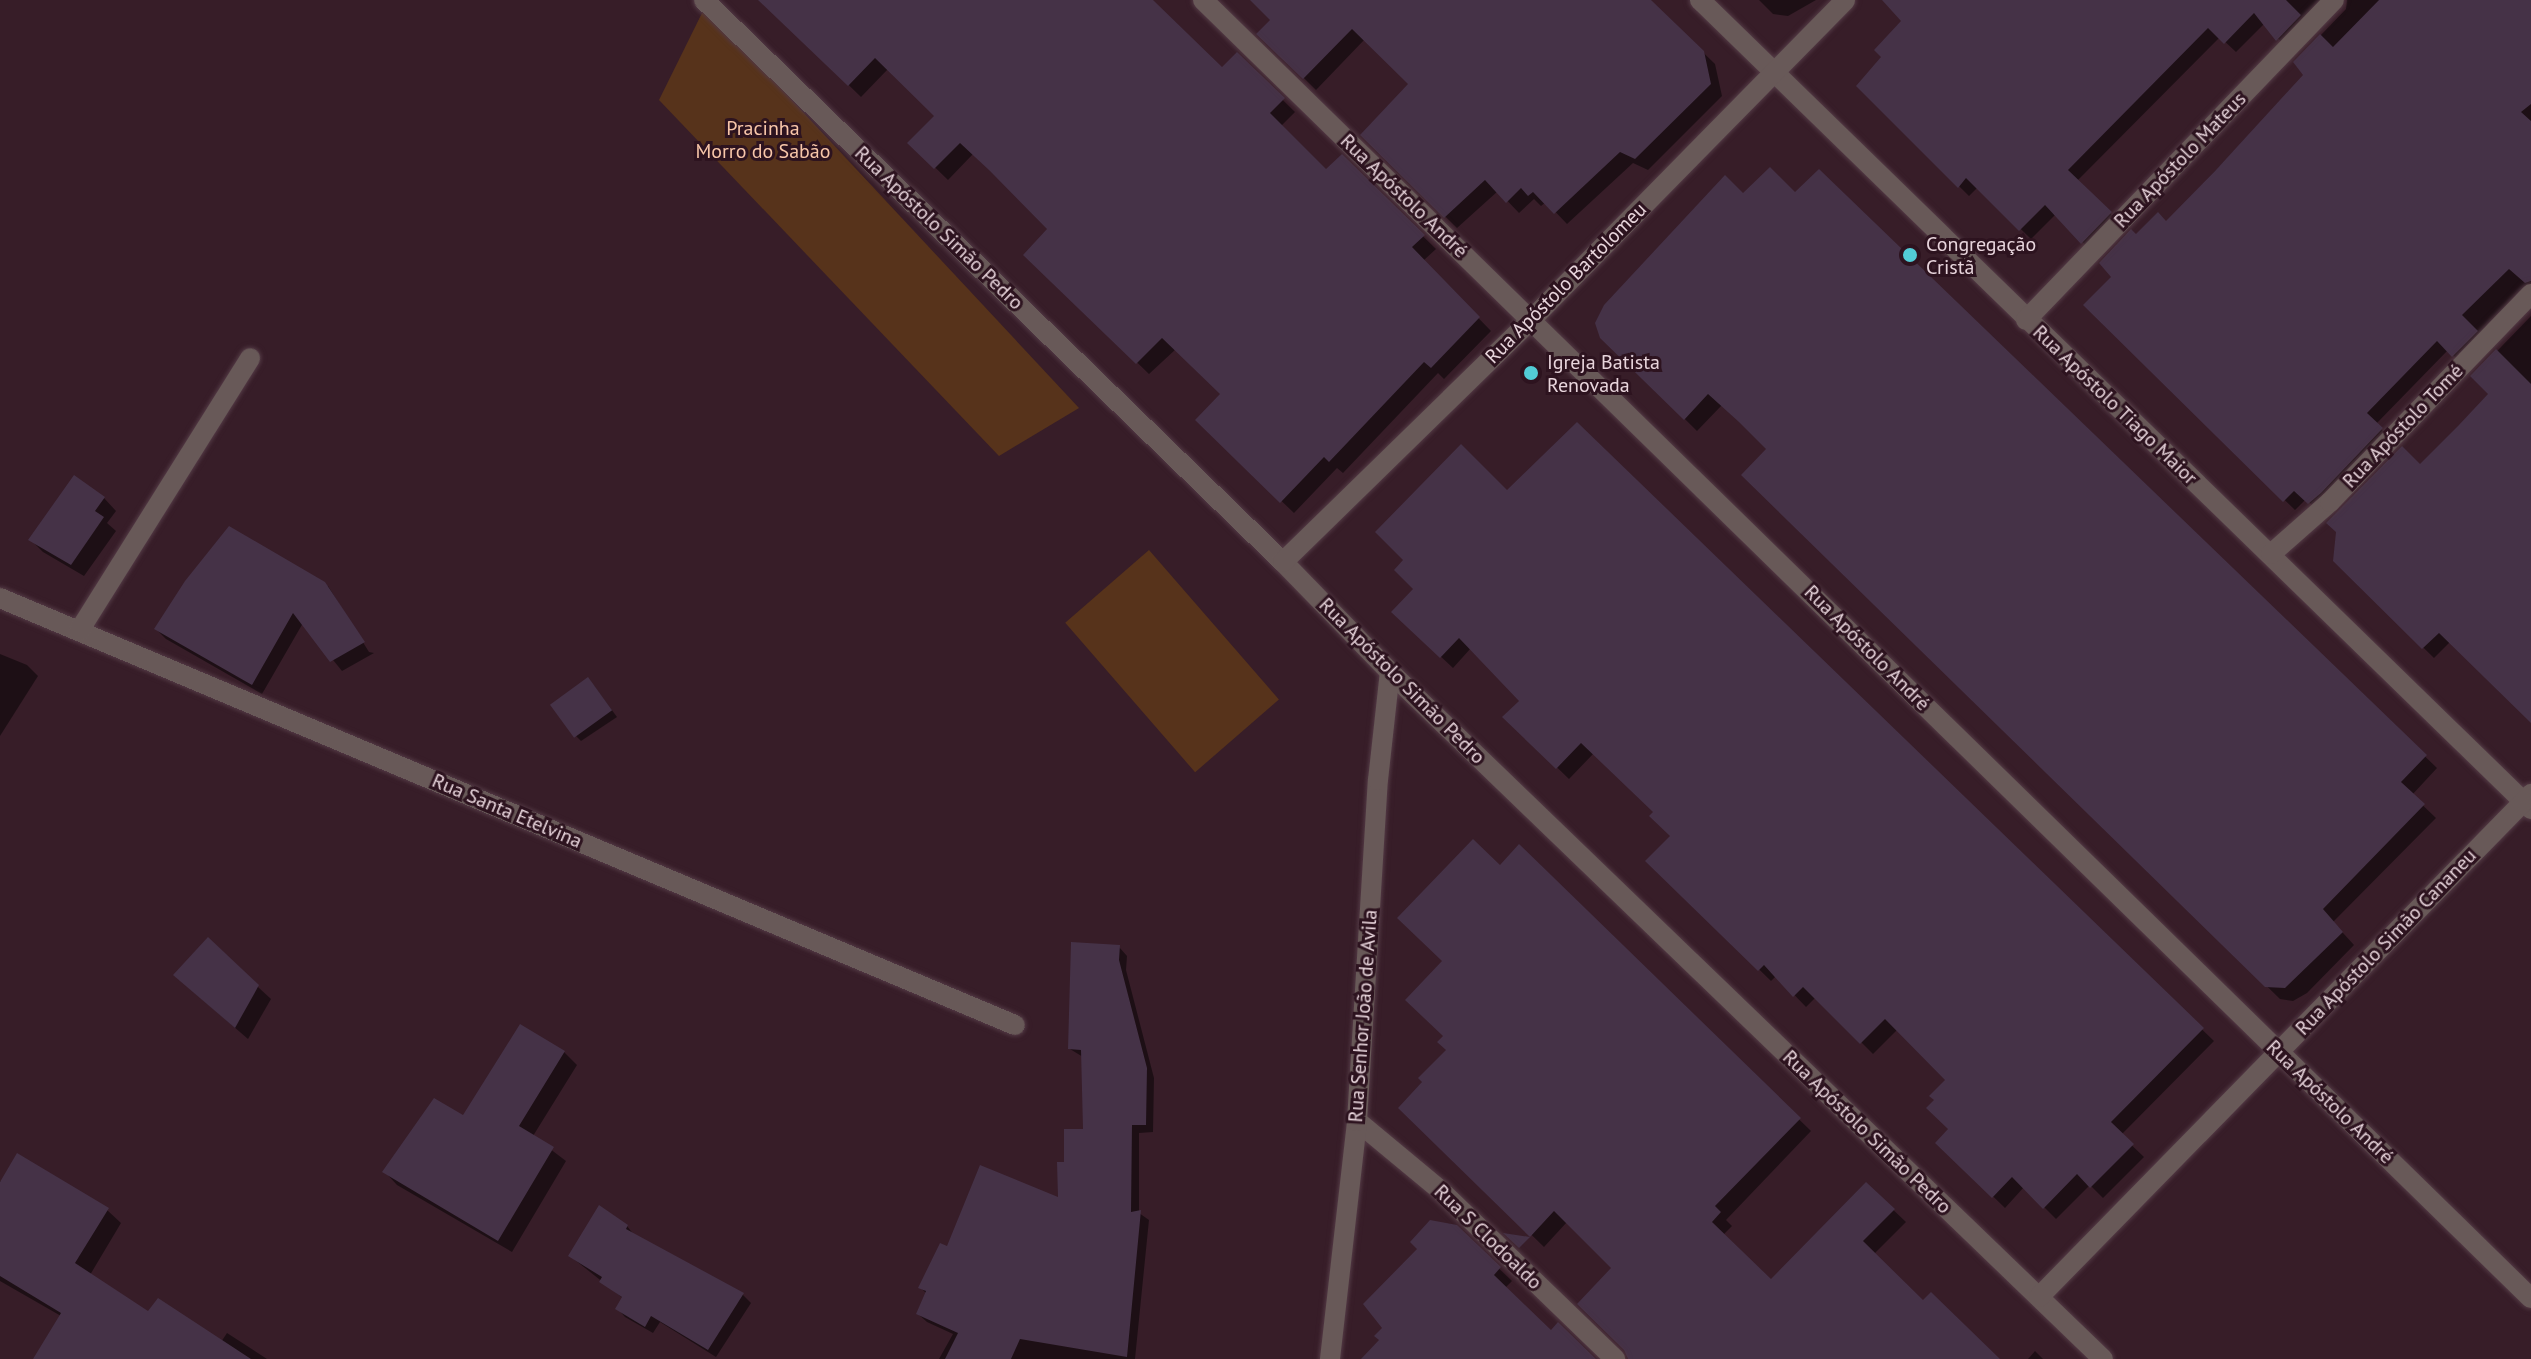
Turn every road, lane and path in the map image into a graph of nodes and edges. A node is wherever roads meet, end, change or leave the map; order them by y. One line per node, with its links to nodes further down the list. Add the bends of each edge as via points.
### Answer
1 (704, 0): 12 (street, Rua Apóstolo Simão Pedro)
2 (1203, 0): 8 (street, Rua Apóstolo André)
3 (1700, 0): 6 (street, Rua Apóstolo Tiago Maior)
4 (1845, 0): 6 (street, Rua Apóstolo Bartolomeu)
5 (2334, 0): 9 (street, Rua Apóstolo Mateus)
6 (1775, 73): 8 (street, Rua Apóstolo Bartolomeu); 9 (street, Rua Apóstolo Tiago Maior)
7 (2531, 294): 11 (street, Rua Apóstolo Tomé, via 2330,502)
8 (1531, 320): 12 (street, Rua Apóstolo Bartolomeu); 18 (street, Rua Apóstolo André)
9 (2026, 320): 11 (street, Rua Apóstolo Tiago Maior)
10 (250, 358): 14 (street)
11 (2271, 554): 16 (street, Rua Apóstolo Tiago Maior)
12 (1283, 562): 15 (street, Rua Apóstolo Simão Pedro)
13 (0, 598): 14 (street, Rua Santa Etelvina)
14 (79, 631): 17 (street, Rua Santa Etelvina)
15 (1390, 672): 19 (street, Rua Senhor João de Avila, via 1378,780); 20 (street, Rua Apóstolo Simão Pedro)
16 (2528, 801): 18 (street, Rua Apóstolo Simão Cananeu)
17 (1015, 1025)
18 (2278, 1052): 20 (street, Rua Apóstolo Simão Cananeu); 21 (street, Rua Apóstolo André)
19 (1357, 1121): 22 (street, Rua Senhor João de Avila); 23 (street, Rua S Clodoaldo, via 1439,1189)
20 (2039, 1297): 24 (street, Rua Apóstolo Simão Pedro)
21 (2531, 1298)
22 (1330, 1359)
23 (1615, 1359)
24 (2103, 1359)

